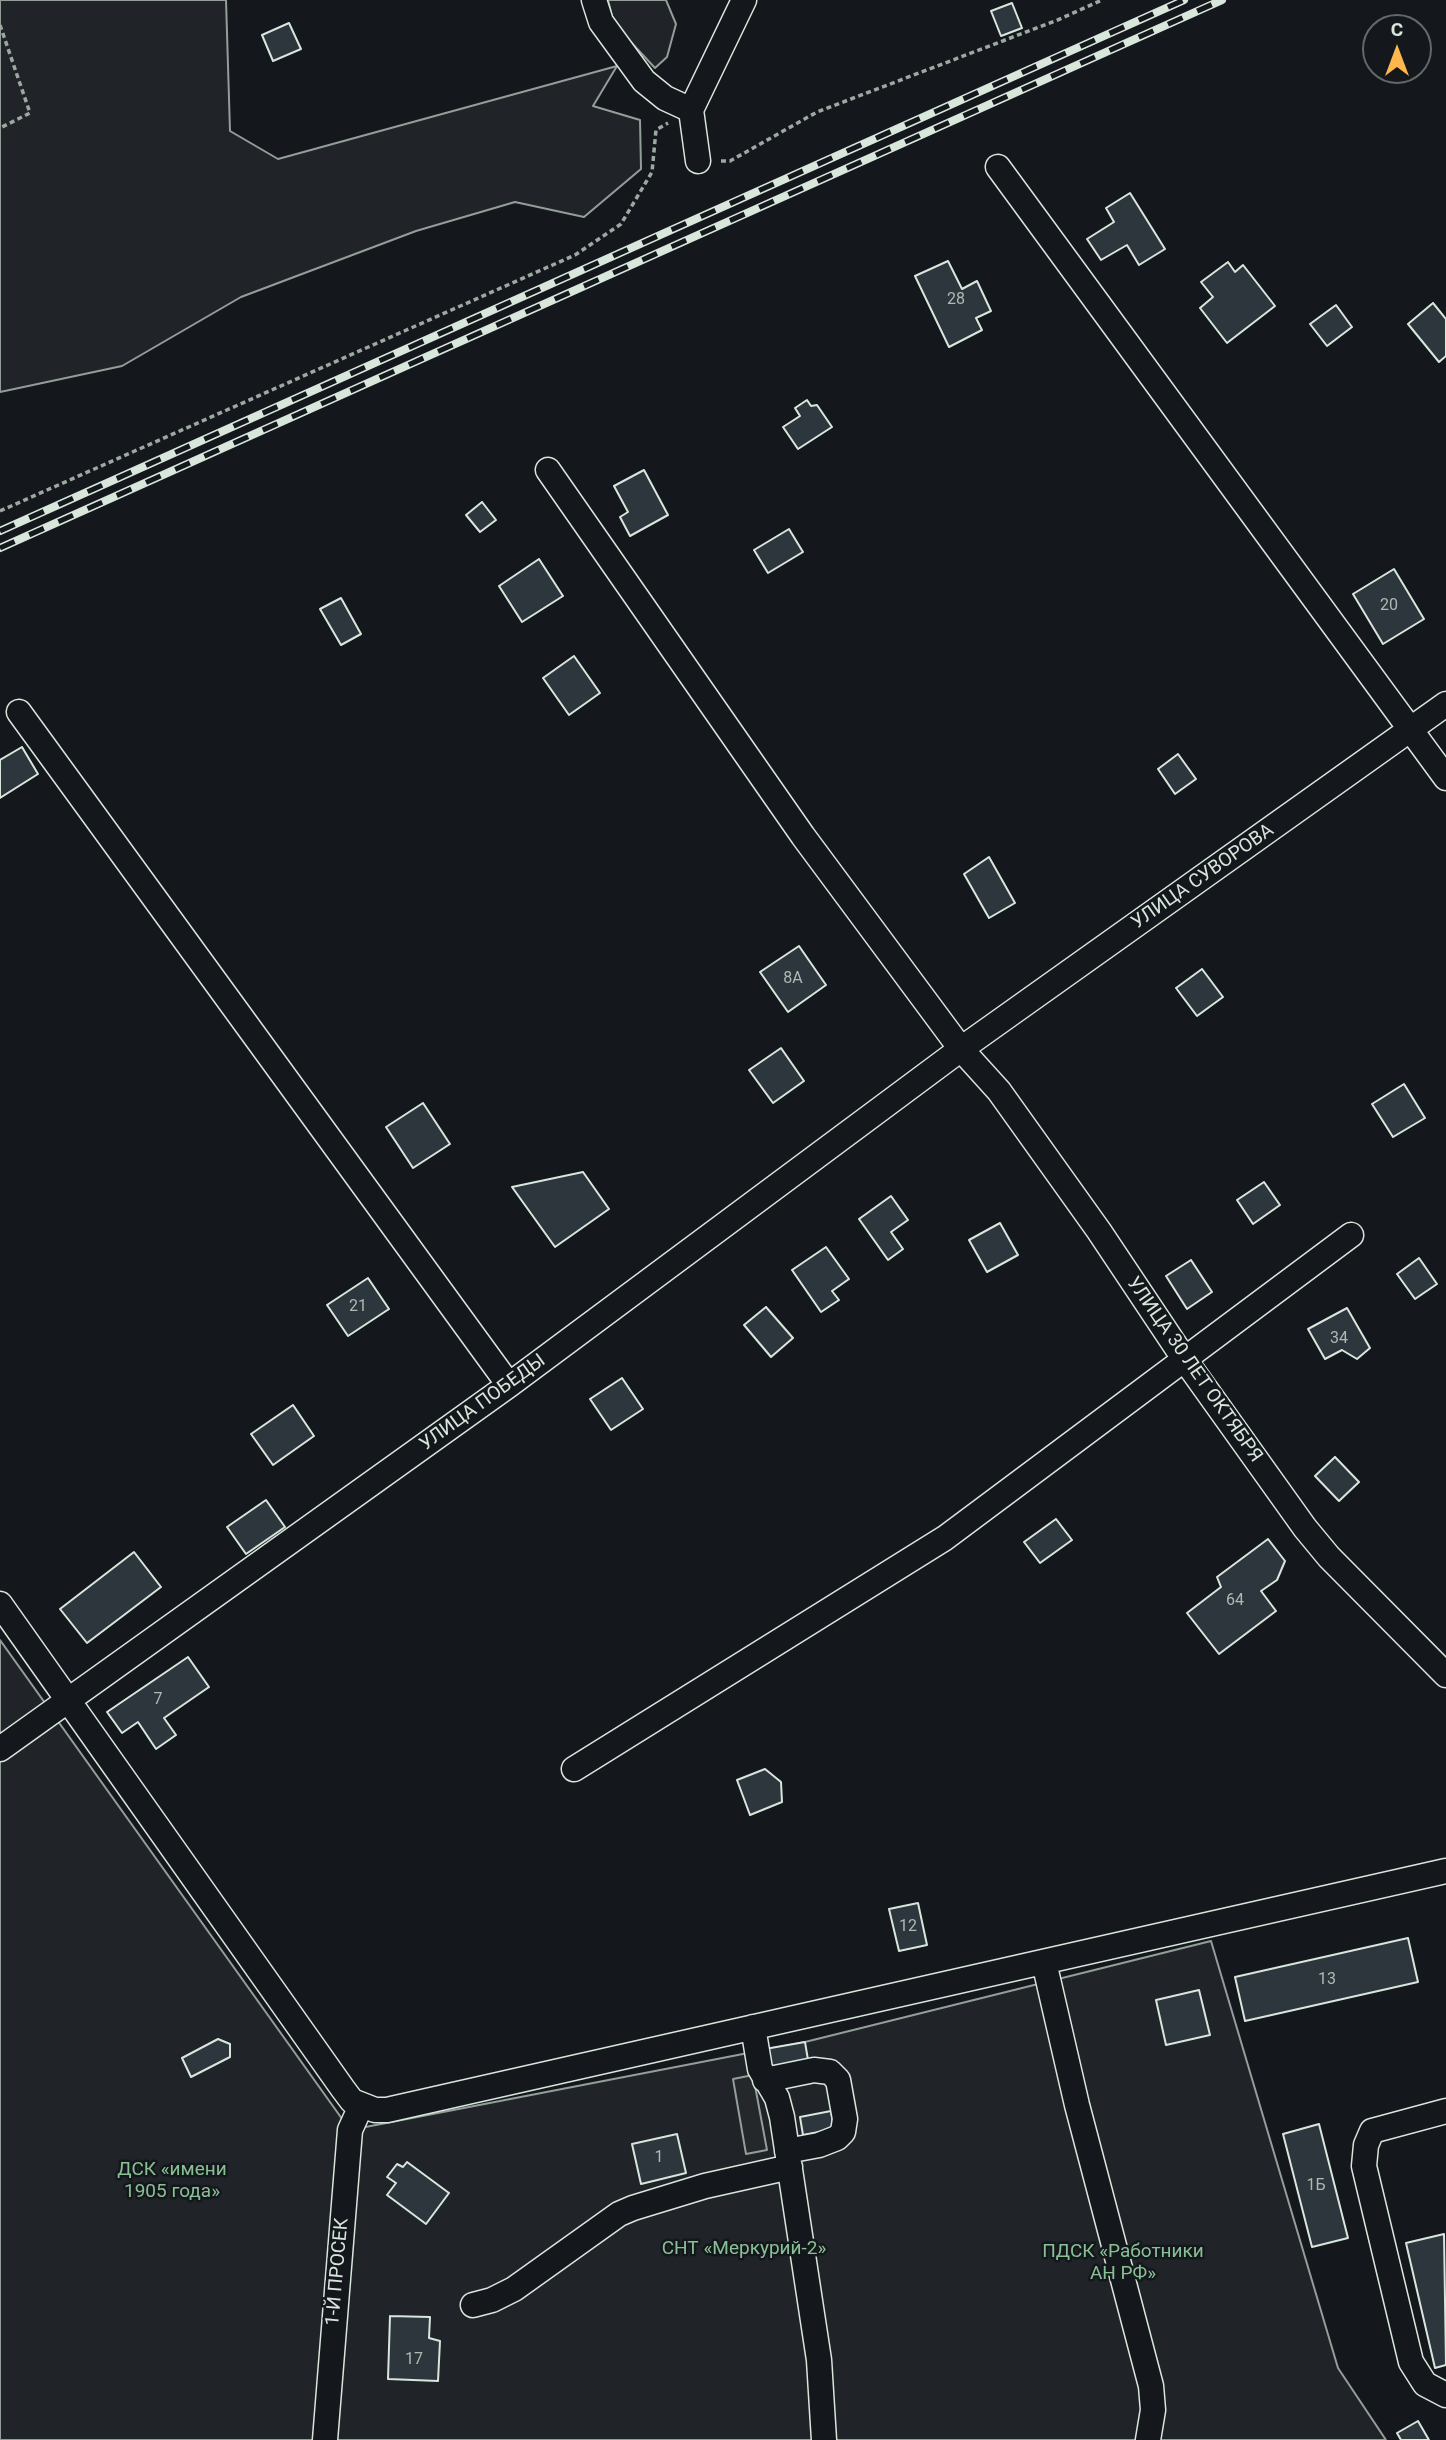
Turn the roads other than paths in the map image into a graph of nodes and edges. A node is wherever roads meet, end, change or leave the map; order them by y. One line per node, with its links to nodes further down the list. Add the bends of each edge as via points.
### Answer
1 (594, 0): 3 (street, via 601,22 644,81)
2 (744, 0): 3 (street)
3 (691, 110): 4 (street)
4 (698, 161)
5 (998, 167): 9 (street)
6 (548, 470): 11 (street, УЛИЦА 30 ЛЕТ ОКТЯБРЯ, via 803,836)
7 (1446, 704): 9 (street, УЛИЦА СУВОРОВА)
8 (19, 712): 14 (street)
9 (1411, 729): 10 (street); 11 (street, УЛИЦА СУВОРОВА)
10 (1446, 778)
11 (961, 1049): 13 (street, УЛИЦА 30 ЛЕТ ОКТЯБРЯ, via 999,1091); 14 (street, УЛИЦА ПОБЕДЫ)
12 (1351, 1235): 13 (street)
13 (1185, 1360): 16 (street, УЛИЦА 30 ЛЕТ ОКТЯБРЯ, via 1329,1557); 19 (street, via 945,1538)
14 (509, 1385): 17 (street, УЛИЦА ПОБЕДЫ)
15 (0, 1604): 17 (street)
16 (1445, 1672)
17 (69, 1701): 18 (street, УЛИЦА ПОБЕДЫ); 24 (street, via 343,2090)
18 (0, 1749)
19 (573, 1769)
20 (1446, 1871): 21 (street)
21 (1044, 1962): 22 (street); 31 (street, via 1151,2386)
22 (755, 2039): 23 (street); 24 (street, via 387,2110)
23 (765, 2080): 26 (street, via 777,2098); 26 (street, via 814,2070 830,2072 838,2080 844,2132)
24 (361, 2106): 29 (street, 1-Й ПРОСЕК, via 350,2130)
25 (1446, 2111): 28 (street, via 1372,2131 1364,2165 1411,2362 1425,2384)
26 (788, 2159): 27 (street, via 619,2214 514,2289); 30 (street, via 819,2360)
27 (473, 2305)
28 (1446, 2395)
29 (324, 2440)
30 (824, 2440)
31 (1149, 2440)

